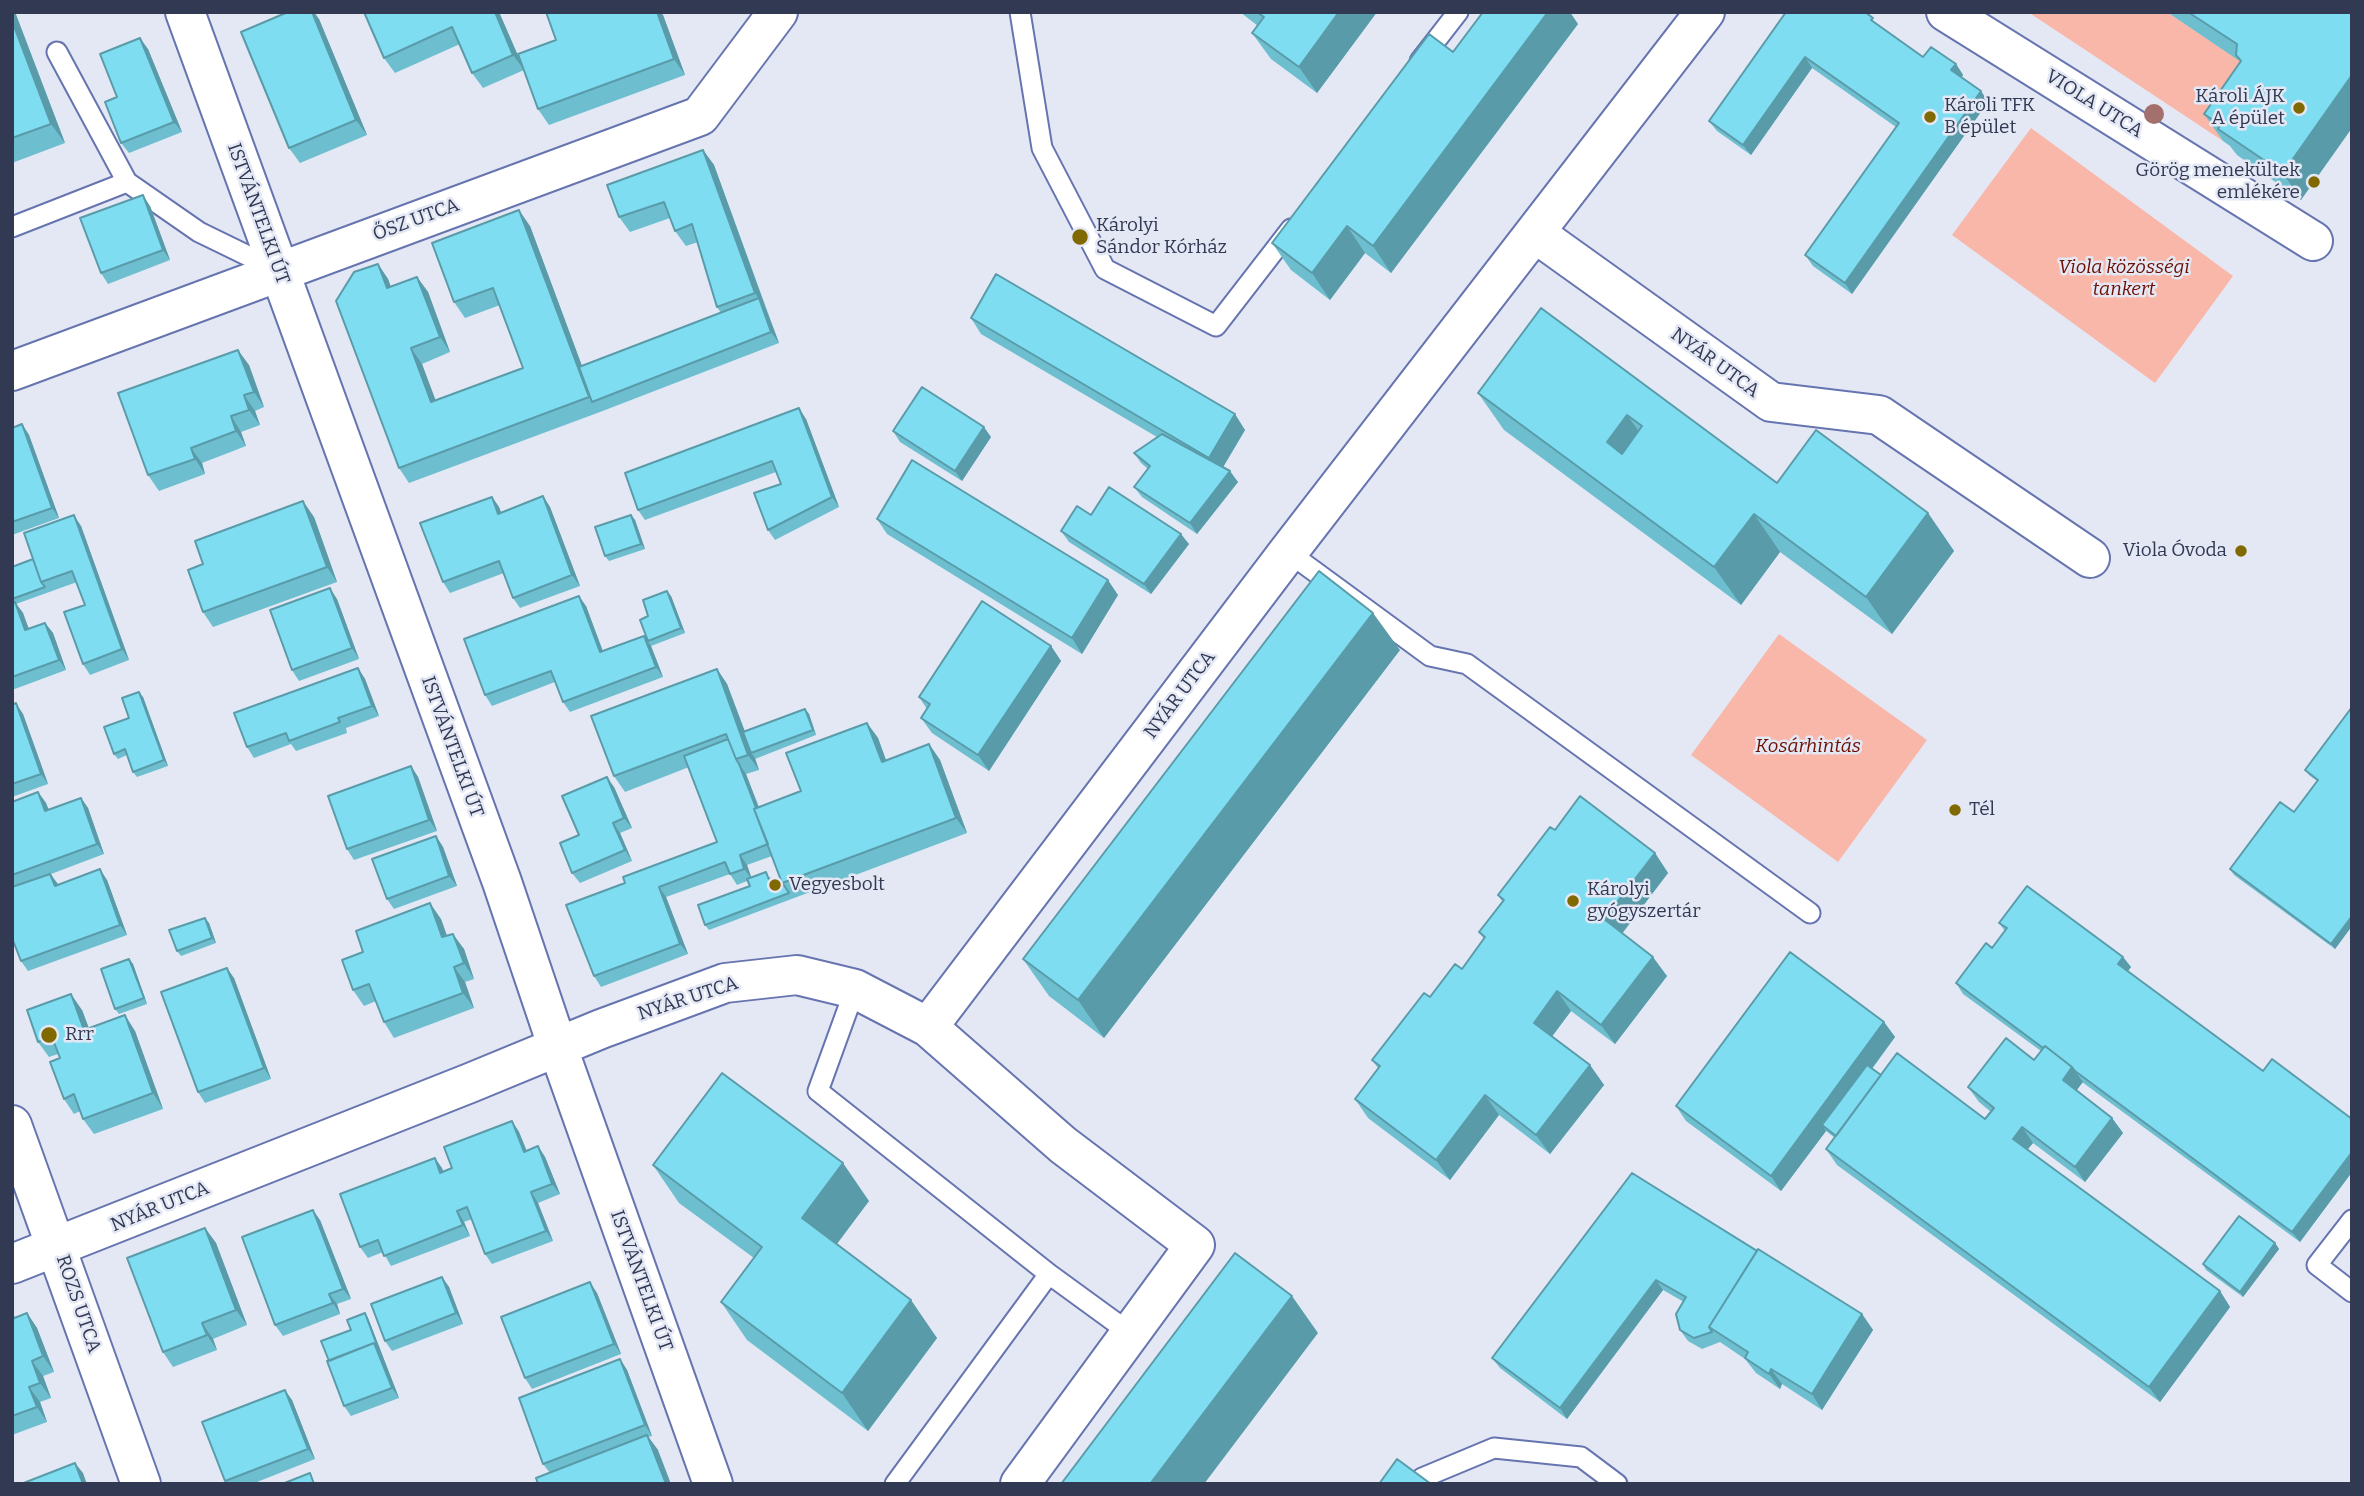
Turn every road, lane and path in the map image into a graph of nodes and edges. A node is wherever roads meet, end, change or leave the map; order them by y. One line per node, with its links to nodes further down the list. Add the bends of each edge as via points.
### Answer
1 (184, 12): 14 (street, ISTVÁNTELKI ÚT)
2 (778, 12): 14 (street, ŐSZ UTCA, via 700,116)
3 (1020, 12): 10 (lane, via 1042,148 1105,269 1216,326)
4 (1458, 12): 8 (lane)
5 (1705, 12): 12 (street, NYÁR UTCA)
6 (1946, 12): 13 (street, VIOLA UTCA)
7 (57, 52): 9 (lane)
8 (1408, 77)
9 (127, 182): 11 (lane); 14 (lane, via 199,232)
10 (1300, 218)
11 (12, 227)
12 (1535, 233): 16 (street, NYÁR UTCA); 17 (street, NYÁR UTCA, via 1771,402 1879,415)
13 (2313, 241)
14 (278, 271): 15 (street, ŐSZ UTCA); 21 (street, ISTVÁNTELKI ÚT)
15 (12, 371)
16 (1288, 552): 18 (lane, via 1430,656 1467,664); 20 (street, NYÁR UTCA)
17 (2090, 558)
18 (1810, 913)
19 (855, 989): 20 (street, NYÁR UTCA); 21 (street, NYÁR UTCA, via 797,975 725,983); 26 (lane, via 818,1091)
20 (928, 1027): 28 (street, via 1063,1145 1195,1245)
21 (558, 1048): 24 (street, NYÁR UTCA); 30 (street, ISTVÁNTELKI ÚT)
22 (12, 1125): 24 (street, ROZS UTCA)
23 (2352, 1220): 27 (lane, via 2317,1265)
24 (58, 1248): 25 (street, NYÁR UTCA); 29 (street, ROZS UTCA)
25 (12, 1264)
26 (1049, 1274): 28 (lane); 31 (lane)
27 (2352, 1292)
28 (1130, 1333): 32 (street)
29 (141, 1484)
30 (713, 1484)
31 (895, 1484)
32 (1020, 1484)
33 (1418, 1484): 34 (lane, via 1422,1478 1494,1448 1581,1457)
34 (1617, 1484)

